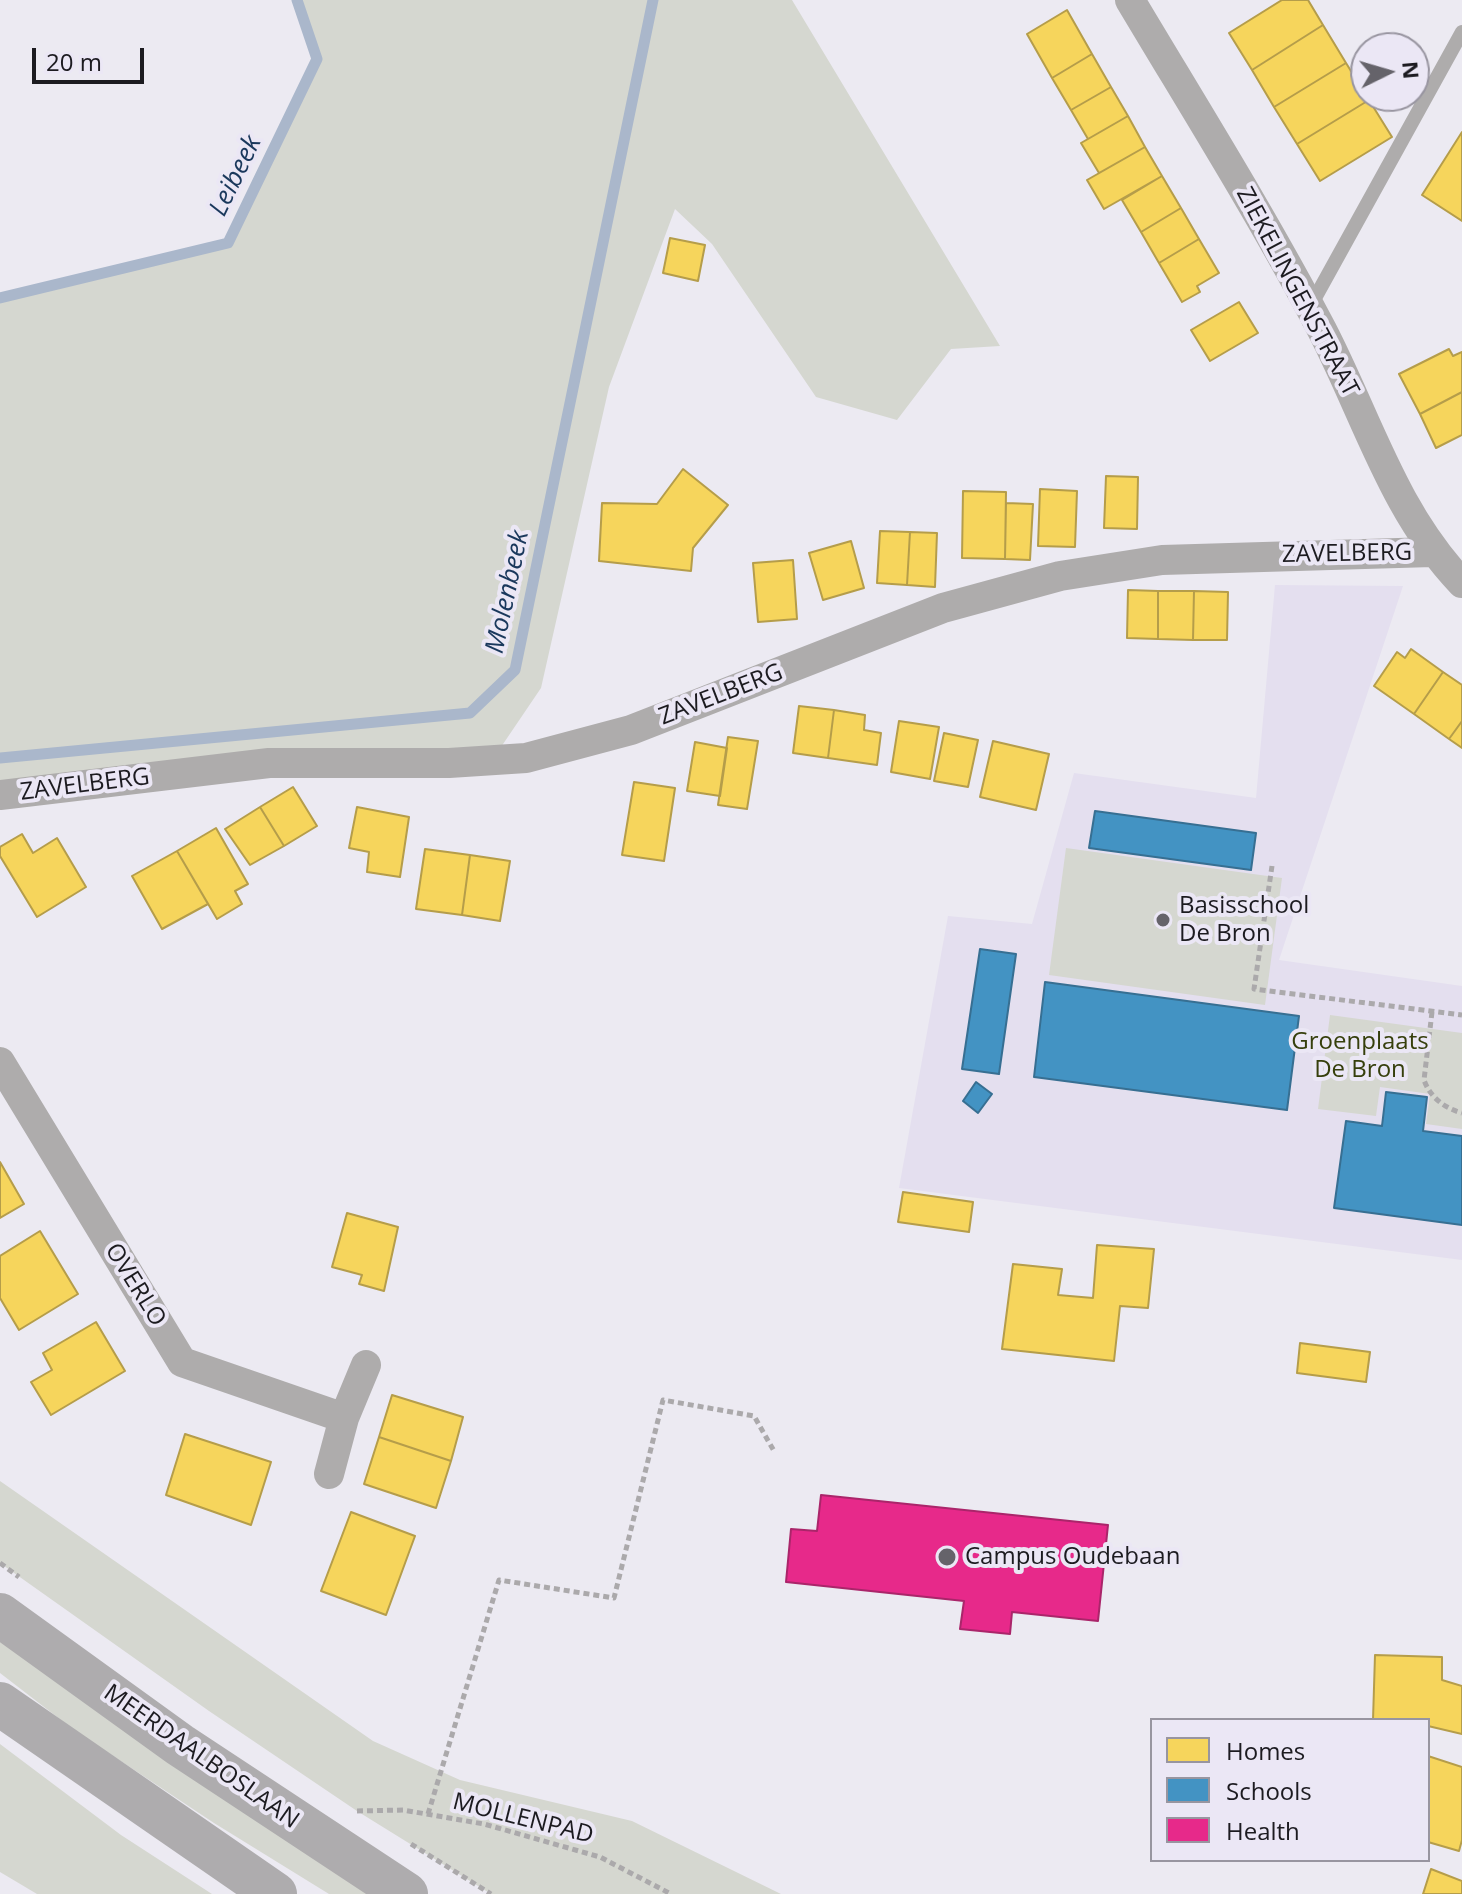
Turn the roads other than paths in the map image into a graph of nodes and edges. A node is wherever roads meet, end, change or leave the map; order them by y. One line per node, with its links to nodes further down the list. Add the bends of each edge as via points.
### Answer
1 (1130, 0): 3 (street, ZIEKELINGENSTRAAT)
2 (1462, 32): 3 (lane)
3 (1310, 308): 4 (street, ZIEKELINGENSTRAAT, via 1401,502)
4 (1432, 552): 5 (street, ZIEKELINGENSTRAAT); 6 (street, ZAVELBERG, via 1162,560 1060,576 943,608 631,730 526,758 269,763)
5 (1462, 583)
6 (0, 795)
7 (0, 1062): 9 (street, OVERLO, via 182,1362)
8 (366, 1365): 9 (street)
9 (344, 1418): 10 (street)
10 (329, 1474)
11 (0, 1615): 14 (highway, MEERDAALBOSLAAN, via 180,1745)
12 (0, 1704): 13 (highway)
13 (275, 1894)
14 (406, 1894)

